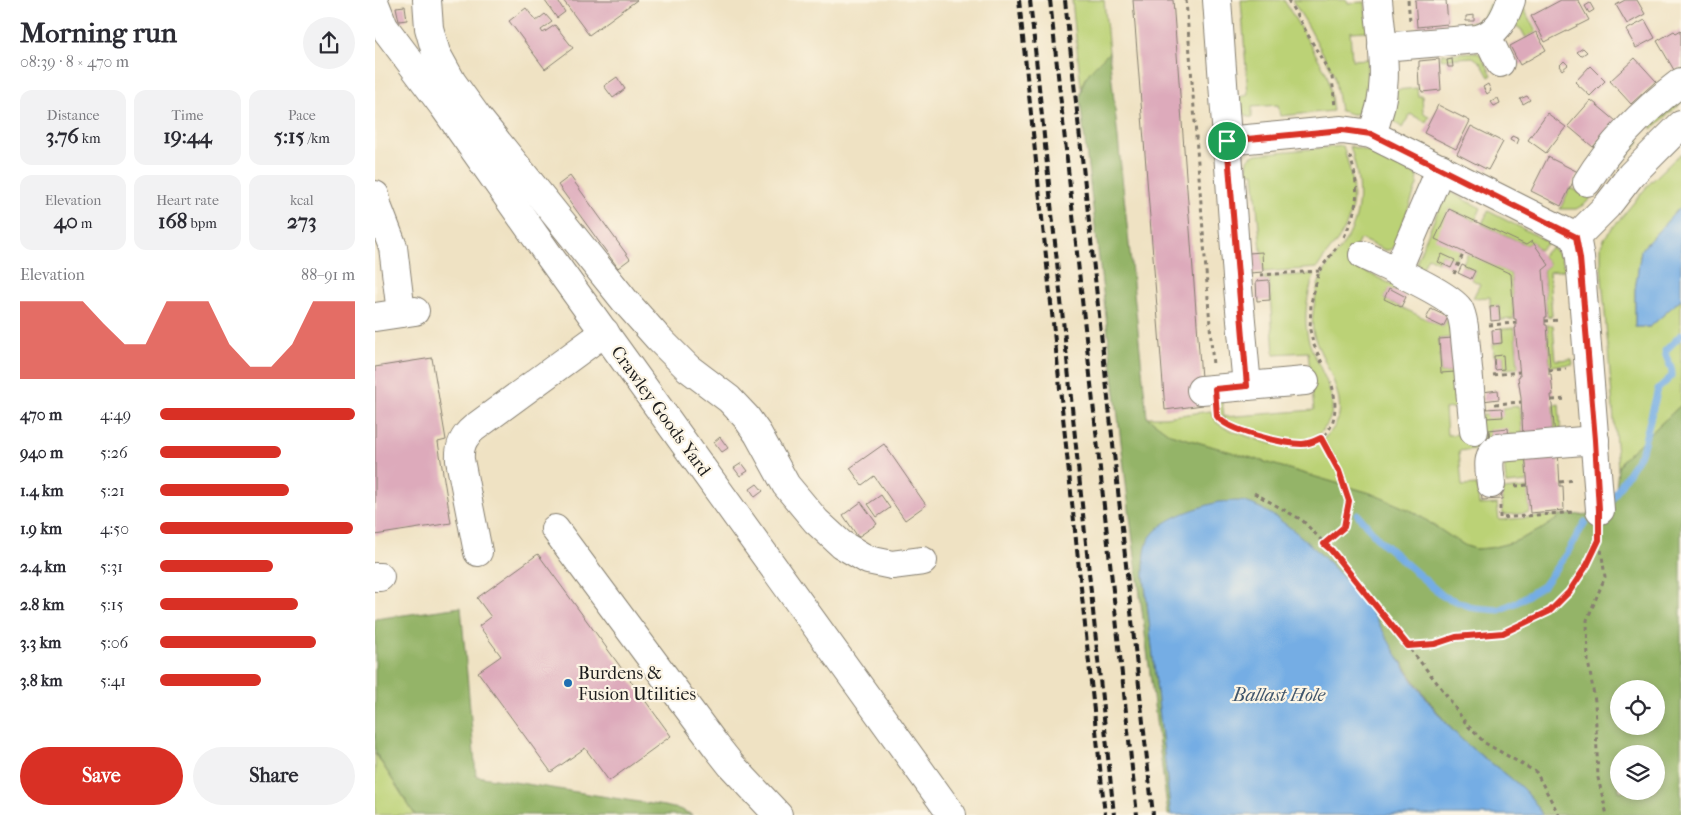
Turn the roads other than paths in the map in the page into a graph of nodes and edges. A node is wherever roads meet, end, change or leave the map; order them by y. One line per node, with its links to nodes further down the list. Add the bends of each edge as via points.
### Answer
1 (427, 0): 32 (street, via 433,44 446,72 469,106 657,338 746,417 786,485 816,521 841,544 868,560 892,565)
2 (1217, 0): 13 (street)
3 (1378, 0): 7 (street)
4 (1511, 0): 6 (street, via 1503,21)
5 (375, 4): 22 (street, Crawley Goods Yard, via 384,26)
6 (1487, 36): 7 (street); 8 (street)
7 (1382, 47): 12 (street, via 1385,83 1378,119)
8 (1500, 63)
9 (1681, 82): 10 (street)
10 (1636, 121): 14 (street); 16 (street, via 1598,163)
11 (1681, 125): 14 (street)
12 (1371, 134): 13 (street, via 1342,130); 15 (street)
13 (1227, 141): 24 (street)
14 (1659, 146): 18 (street, via 1594,221)
15 (1441, 168): 18 (street); 20 (street)
16 (1587, 182)
17 (375, 195): 21 (street, via 393,247)
18 (1576, 237): 27 (street)
19 (1363, 255): 20 (street)
20 (1397, 271): 26 (street, via 1452,301 1459,309 1465,327)
21 (397, 314)
22 (605, 332): 31 (street, via 463,438 460,460); 34 (street, Crawley Goods Yard)
23 (1320, 376): 24 (street)
24 (1247, 386): 25 (street)
25 (1208, 390)
26 (1473, 431)
27 (1595, 440): 28 (street, via 1498,448 1490,456); 29 (street)
28 (1495, 493)
29 (1599, 510)
30 (555, 529): 33 (street, via 715,746)
31 (478, 552)
32 (923, 560)
33 (779, 815)
34 (952, 815)

